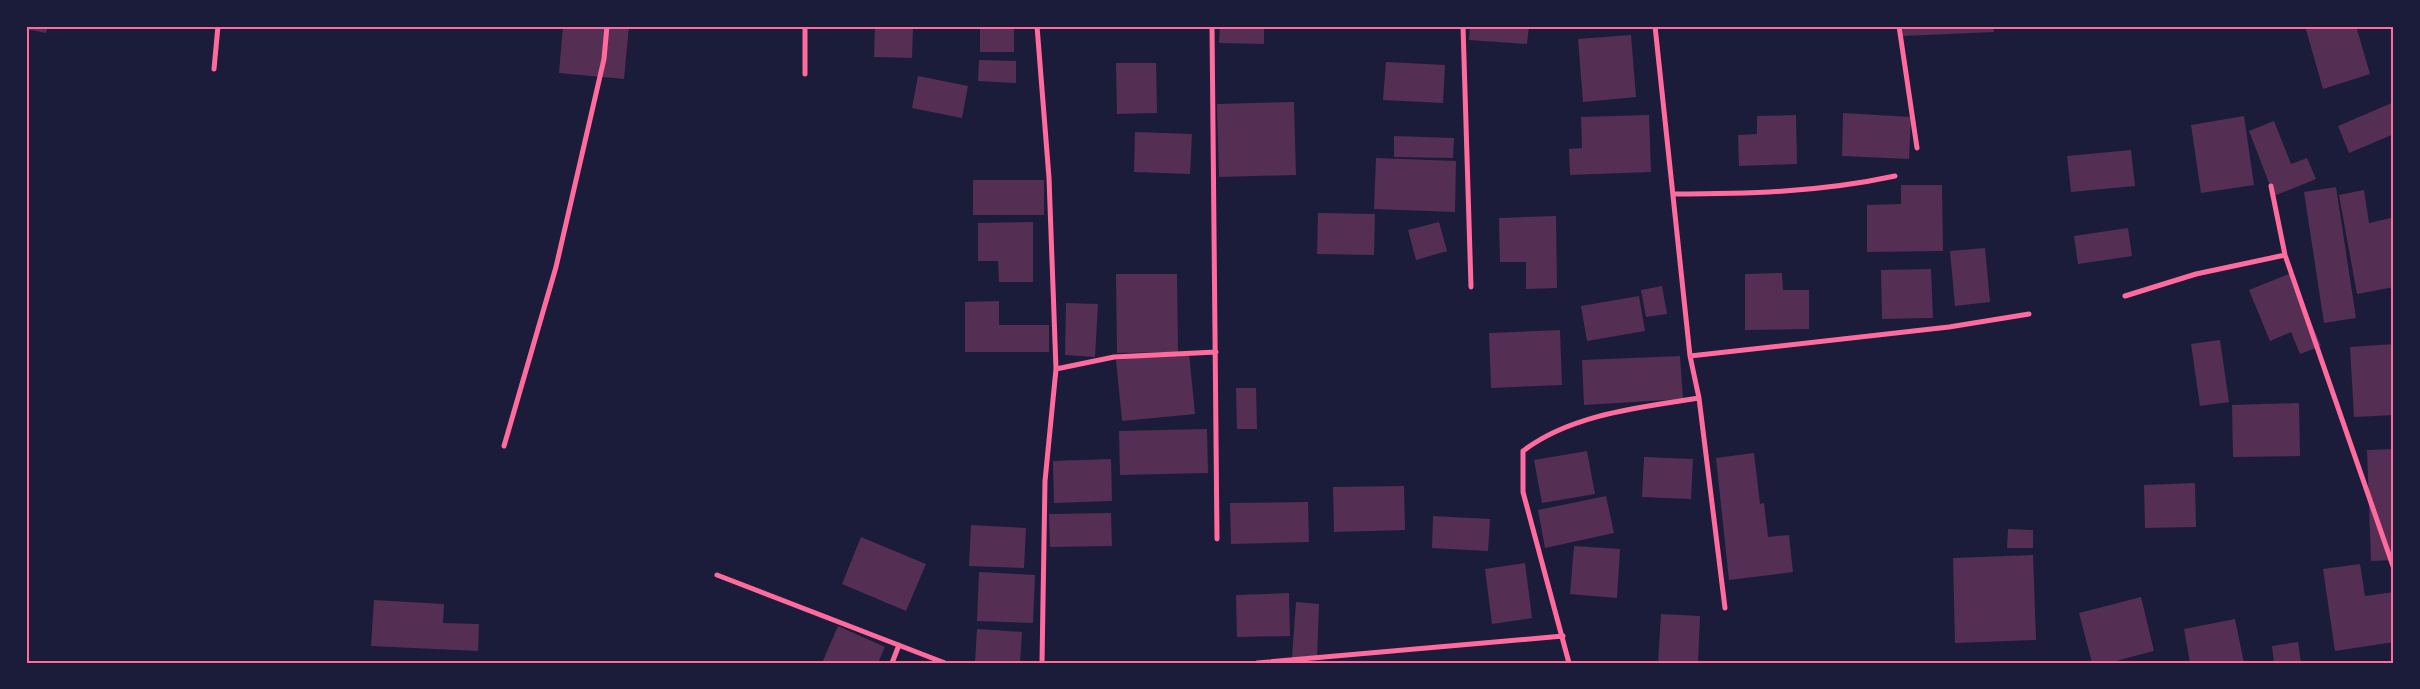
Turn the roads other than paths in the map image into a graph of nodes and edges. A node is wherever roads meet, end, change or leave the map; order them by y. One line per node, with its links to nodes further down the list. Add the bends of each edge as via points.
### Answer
1 (218, 26): 9 (street)
2 (607, 26): 23 (street, via 604,60 556,267)
3 (805, 26): 10 (street)
4 (1037, 26): 21 (street, via 1049,178)
5 (1212, 26): 19 (street)
6 (1463, 26): 16 (street)
7 (1655, 26): 14 (street)
8 (1898, 26): 11 (street)
9 (214, 68)
10 (805, 74)
11 (1916, 148)
12 (1895, 176): 14 (street, via 1758,194)
13 (2271, 186): 15 (street)
14 (1673, 194): 20 (street)
15 (2285, 255): 17 (street, via 2196,274); 25 (street)
16 (1471, 287)
17 (2124, 296)
18 (2029, 314): 20 (street, via 1950,327)
19 (1216, 352): 21 (street, via 1114,358); 24 (street)
20 (1690, 356): 22 (street)
21 (1056, 369): 32 (street, via 1045,481)
22 (1699, 398): 27 (street); 28 (street, via 1608,413 1538,439 1523,451 1522,492)
23 (504, 446)
24 (1217, 539)
25 (2394, 569)
26 (717, 575): 29 (street)
27 (1725, 608)
28 (1563, 636): 33 (street); 34 (street)
29 (899, 645): 30 (street); 31 (street)
30 (892, 663)
31 (945, 663)
32 (1042, 663)
33 (1257, 663)
34 (1569, 663)

